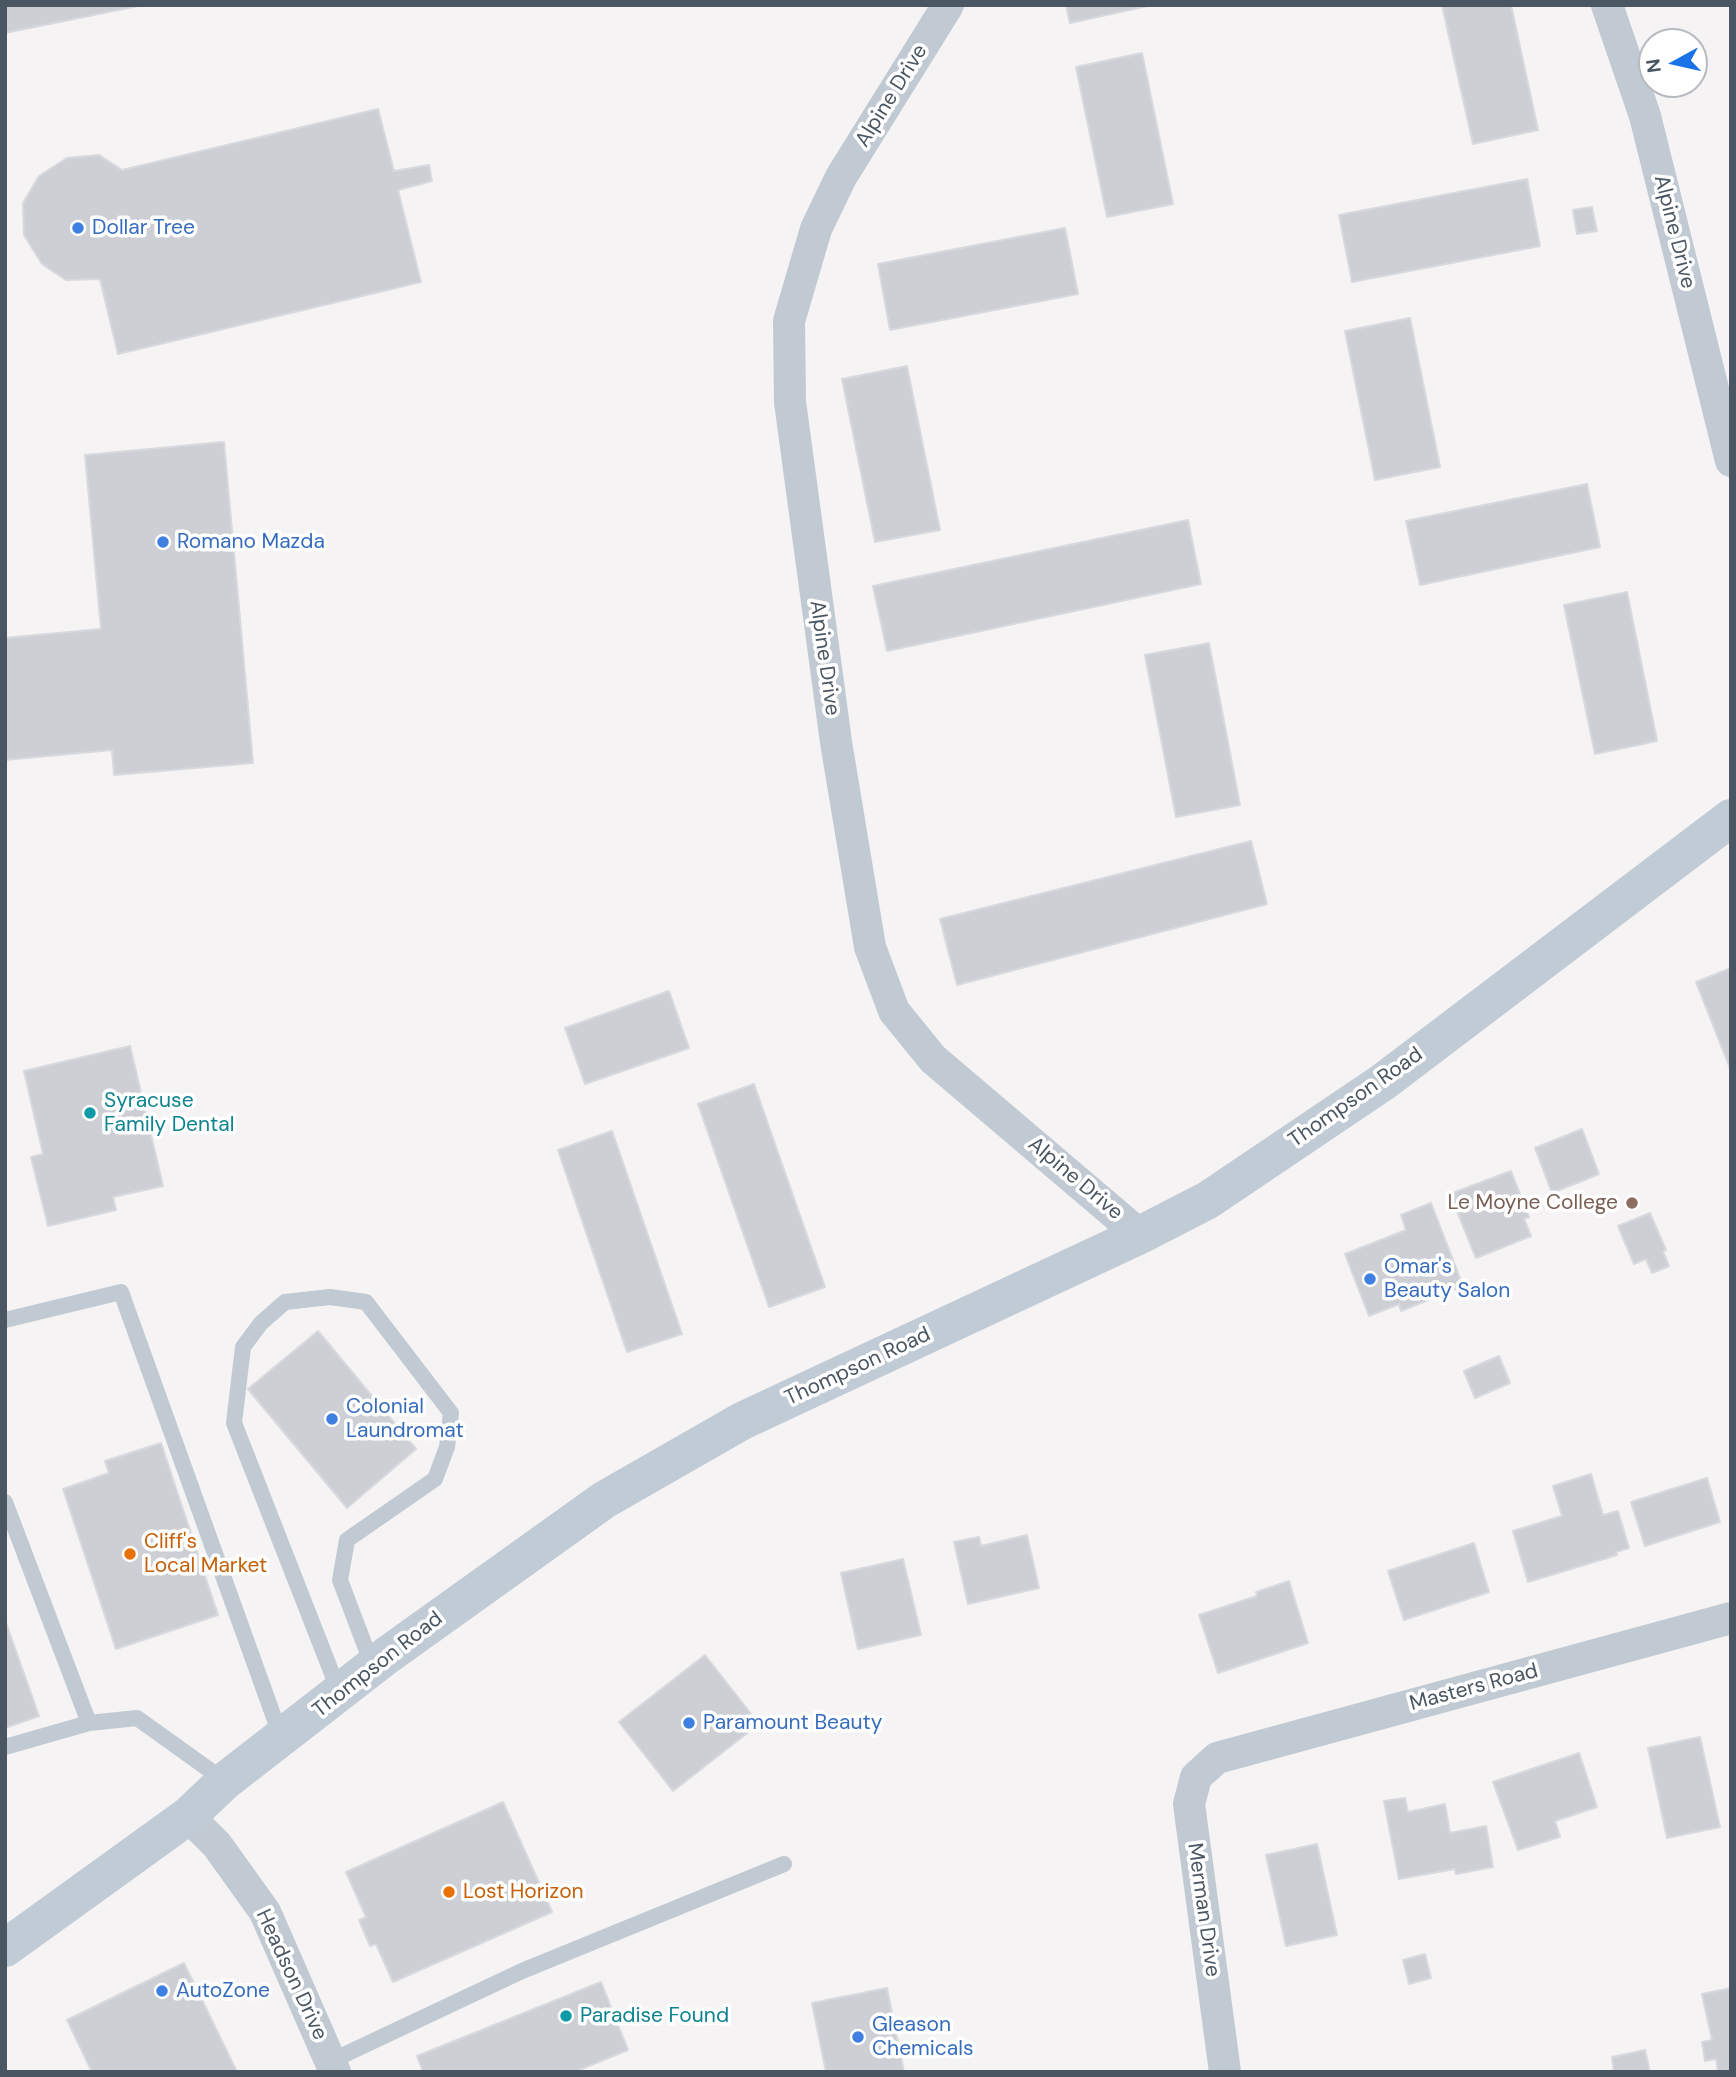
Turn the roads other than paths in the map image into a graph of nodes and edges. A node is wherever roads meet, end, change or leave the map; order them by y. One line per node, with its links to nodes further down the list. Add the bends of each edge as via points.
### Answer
1 (948, 5): 5 (street, Alpine Drive, via 841,177 816,229 789,321 790,402 836,742 870,947 894,1011 933,1059)
2 (1607, 5): 3 (street, Alpine Drive, via 1645,116)
3 (1731, 461)
4 (1731, 818): 5 (street, Thompson Road, via 1383,1082 1208,1200)
5 (1140, 1235): 9 (street, Thompson Road, via 742,1421 604,1500)
6 (5, 1320): 12 (lane, via 121,1292)
7 (5, 1502): 11 (lane)
8 (1731, 1618): 14 (street, Masters Road)
9 (373, 1667): 10 (street, Thompson Road); 10 (lane, via 340,1580 347,1540 435,1479 447,1447 451,1413 366,1302 330,1297 285,1302 243,1347 234,1423)
10 (340, 1694): 12 (street, Thompson Road)
11 (89, 1723): 13 (lane); 15 (lane, via 138,1718)
12 (282, 1739): 15 (street, Thompson Road)
13 (5, 1747)
14 (1217, 1758): 20 (street, Merman Drive, via 1196,1777 1189,1804)
15 (225, 1781): 16 (street, Thompson Road)
16 (188, 1816): 18 (street, Thompson Road); 19 (street, Headson Drive, via 217,1845 265,1912)
17 (784, 1864): 19 (lane, via 523,1971)
18 (5, 1948)
19 (333, 2066)
20 (1225, 2072)

